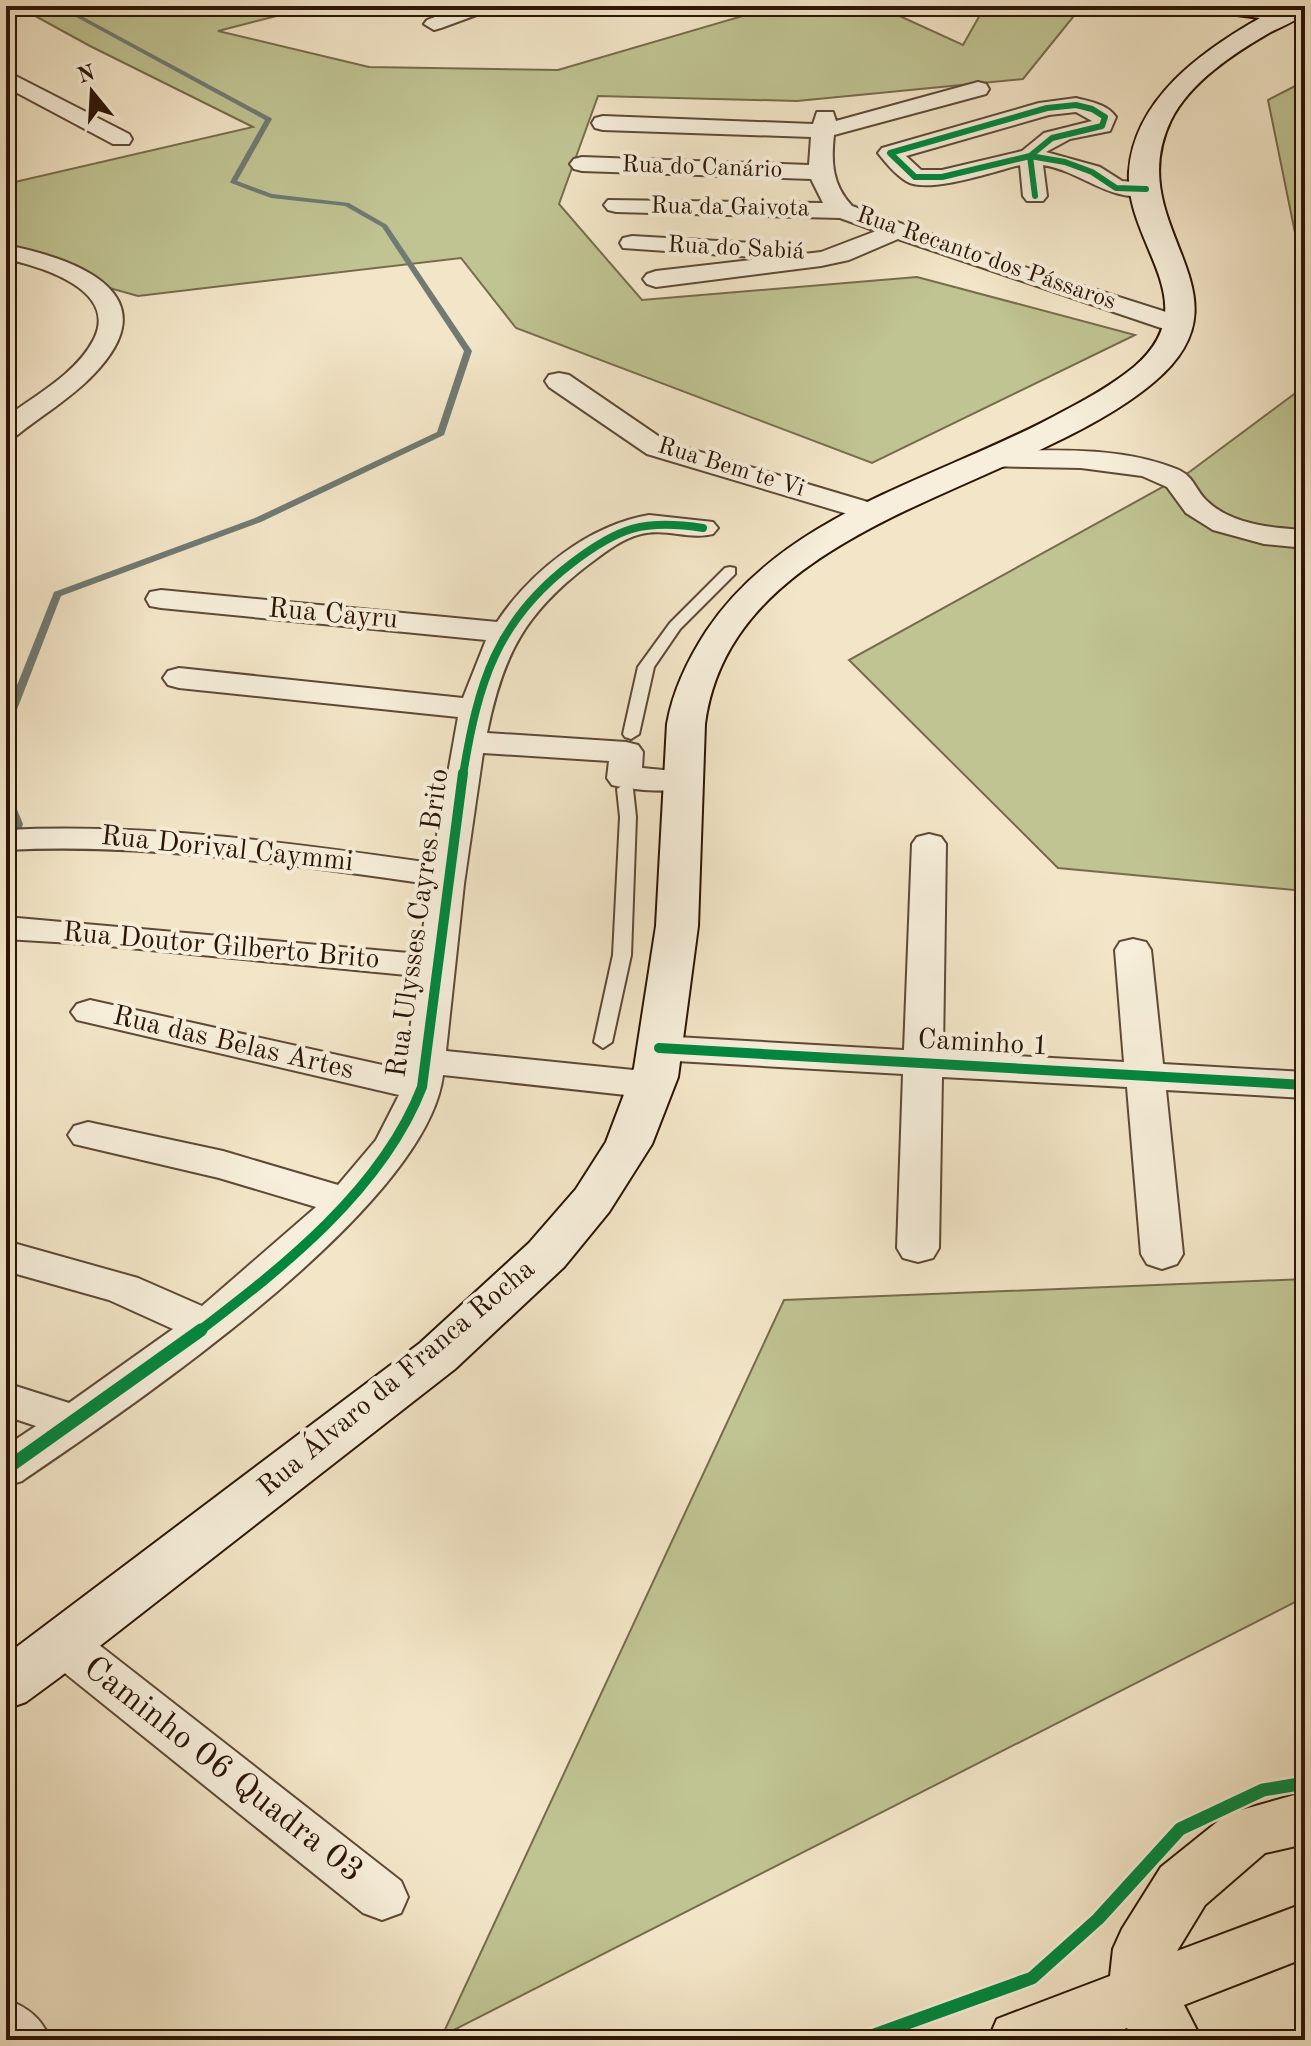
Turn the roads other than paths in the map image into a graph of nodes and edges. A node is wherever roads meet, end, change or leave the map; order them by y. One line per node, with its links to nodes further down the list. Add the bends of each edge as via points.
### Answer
1 (483, 6): 4 (street)
2 (1300, 9): 3 (main road); 5 (main road, Rua Álvaro da Franca Rocha, via 1256,28)
3 (1202, 18): 5 (main road, Rua Álvaro da Franca Rocha)
4 (434, 24)
5 (1195, 70): 14 (main road, Rua Álvaro da Franca Rocha, via 1148,139 1142,179)
6 (6, 78): 10 (street)
7 (978, 89): 9 (street)
8 (603, 123): 9 (street)
9 (824, 124): 13 (street, Rua Recanto dos Pássaros)
10 (121, 139)
11 (1030, 156): 11 (street, via 1051,139 1102,126 1105,117 1076,105 1047,108 890,156 915,177 933,178); 14 (street, via 1092,172 1116,188); 15 (street)
12 (582, 164): 13 (street, Rua do Canário)
13 (821, 172): 17 (street, Rua Recanto dos Pássaros, via 825,193)
14 (1146, 189): 23 (main road, Rua Álvaro da Franca Rocha, via 1155,229 1180,287)
15 (1035, 196)
16 (616, 205): 17 (street, Rua da Gaivota)
17 (843, 211): 18 (street, Rua Recanto dos Pássaros)
18 (896, 231): 21 (street); 23 (street, Rua Recanto dos Pássaros)
19 (632, 243): 21 (street, Rua do Sabiá)
20 (6, 252): 25 (street, via 62,269 99,289 111,323 108,338 85,368)
21 (840, 255): 22 (street)
22 (656, 279)
23 (1179, 325): 26 (main road, Rua Álvaro da Franca Rocha, via 1153,367 1122,391 1071,422)
24 (559, 381): 27 (street, Rua Bem te Vi, via 657,448)
25 (6, 430)
26 (986, 460): 27 (main road, Rua Álvaro da Franca Rocha); 29 (street, via 1079,460 1146,469 1178,480 1199,510 1234,526)
27 (871, 512): 36 (main road, Rua Álvaro da Franca Rocha, via 828,535 743,606 690,705)
28 (703, 528): 32 (street, Rua Ulysses Cayres Brito, via 651,522 619,531 541,590)
29 (1305, 539)
30 (730, 571): 35 (lane, via 675,626 646,667)
31 (161, 599): 32 (street, Rua Cayru)
32 (506, 632): 34 (street, Rua Ulysses Cayres Brito)
33 (179, 678): 34 (street)
34 (473, 726): 35 (street); 39 (street, Rua Ulysses Cayres Brito)
35 (626, 763): 36 (street); 44 (lane, via 622,955)
36 (684, 780): 46 (main road, Rua Álvaro da Franca Rocha, via 678,912)
37 (21, 839): 39 (street, Rua Dorival Caymmi, via 99,835 187,841)
38 (929, 844): 45 (street)
39 (447, 876): 42 (street, Rua Ulysses Cayres Brito)
40 (6, 928): 42 (street, Rua Doutor Gilberto Brito)
41 (1133, 950): 48 (street)
42 (436, 967): 47 (street, Rua Ulysses Cayres Brito)
43 (90, 1012): 47 (street, Rua das Belas Artes)
44 (603, 1042)
45 (921, 1065): 46 (street, Caminho 1); 48 (street, Caminho 1); 52 (street)
46 (656, 1067): 47 (street, Rua das Belas Artes); 59 (main road, Rua Álvaro da Franca Rocha, via 630,1143 595,1196 561,1241 499,1303)
47 (424, 1074): 51 (street, Rua Ulysses Cayres Brito, via 416,1107 372,1177)
48 (1143, 1077): 49 (street, Caminho 1); 53 (street)
49 (1305, 1085)
50 (88, 1135): 51 (street, via 223,1165)
51 (347, 1202): 55 (street, Rua Ulysses Cayres Brito, via 266,1280)
52 (918, 1248)
53 (1162, 1254)
54 (6, 1256): 55 (street, via 123,1289)
55 (207, 1326): 57 (street, Rua Ulysses Cayres Brito)
56 (6, 1399): 57 (street)
57 (75, 1422): 58 (street, Rua Ulysses Cayres Brito)
58 (6, 1469)
59 (63, 1644): 60 (main road, Rua Álvaro da Franca Rocha); 62 (street, Caminho 06 Quadra 03)
60 (6, 1686)
61 (1305, 1818): 64 (main road, via 1248,1832 1183,1886 1144,1949)
62 (382, 1897)
63 (1305, 1930): 64 (main road)
64 (1155, 2016): 67 (main road)
65 (6, 2024): 66 (street)
66 (23, 2040)
67 (1020, 2040)

